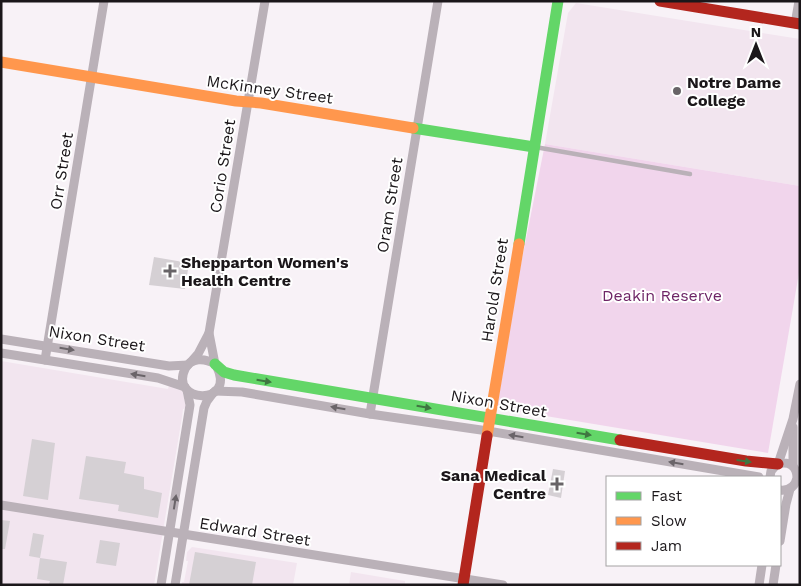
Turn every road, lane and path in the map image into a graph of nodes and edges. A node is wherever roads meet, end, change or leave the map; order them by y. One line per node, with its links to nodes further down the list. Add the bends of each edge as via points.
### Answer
1 (104, 1): 9 (street, Orr Street)
2 (438, 1): 11 (street, Oram Street)
3 (558, 1): 12 (street, Harold Street)
4 (660, 1): 7 (street)
5 (799, 1): 7 (street)
6 (264, 2): 10 (street, Corio Street)
7 (798, 24)
8 (1, 62): 9 (street, McKinney Street)
9 (92, 77): 10 (street, McKinney Street); 16 (street, Orr Street)
10 (247, 102): 11 (street, McKinney Street); 14 (street, Corio Street)
11 (417, 128): 12 (street, McKinney Street); 24 (street, Oram Street)
12 (534, 147): 13 (lane); 26 (street, Harold Street)
13 (690, 174)
14 (209, 333): 19 (street, Corio Street); 20 (street, Corio Street)
15 (1, 339): 16 (street, Nixon Street)
16 (47, 346): 18 (street, Orr Street); 19 (street, Nixon Street, one-way to 19, via 169,366)
17 (1, 353): 18 (street, Nixon Street)
18 (45, 360): 22 (street, Nixon Street, one-way to 18, via 158,378)
19 (190, 364): 20 (street, via 204,359); 22 (street, via 183,376)
20 (216, 366): 23 (street, via 221,379); 24 (street, Nixon Street, one-way to 24, via 234,376)
21 (800, 384): 27 (street)
22 (186, 388): 23 (street, via 199,396); 36 (street, one-way to 22, via 190,405)
23 (214, 392): 25 (street, Nixon Street, one-way to 23, via 242,392); 37 (street, via 204,408)
24 (372, 398): 25 (street, Oram Street); 26 (street, Nixon Street, one-way to 26)
25 (370, 414): 28 (street, Nixon Street)
26 (490, 418): 28 (street, Harold Street); 29 (street, Nixon Street, one-way to 29)
27 (793, 420): 29 (street); 30 (street)
28 (488, 431): 31 (street, Nixon Street, one-way to 28); 41 (street, Harold Street)
29 (778, 464): 30 (street, via 786,463); 32 (street)
30 (796, 469): 33 (street)
31 (753, 476)
32 (770, 476)
33 (795, 487): 34 (street); 38 (street, via 786,504)
34 (781, 490)
35 (1, 505): 36 (street, Edward Street)
36 (170, 532): 37 (street, Edward Street); 42 (street)
37 (183, 535): 41 (street, Edward Street); 43 (street)
38 (781, 535)
39 (762, 566): 45 (street)
40 (776, 566): 46 (street)
41 (463, 582): 44 (street, Edward Street)
42 (161, 585)
43 (175, 585)
44 (503, 585)
45 (759, 585)
46 (773, 585)

